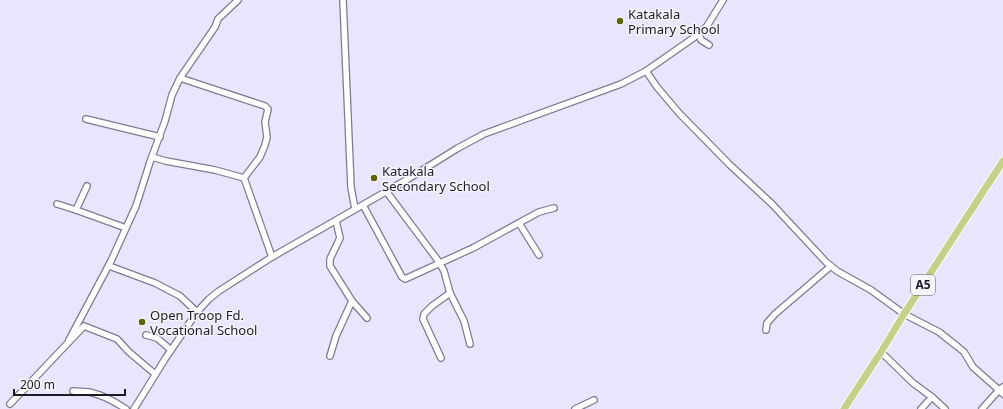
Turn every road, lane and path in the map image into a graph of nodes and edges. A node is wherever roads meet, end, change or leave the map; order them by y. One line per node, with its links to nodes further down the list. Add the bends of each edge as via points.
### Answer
1 (238, 0): 7 (street, via 218,19 215,28)
2 (343, 0): 18 (street)
3 (723, 0): 4 (street)
4 (699, 34): 5 (street, via 701,40); 6 (street)
5 (709, 45)
6 (646, 71): 14 (street, via 615,87 484,134); 26 (street, via 679,113 768,199)
7 (180, 78): 9 (street, via 172,95); 12 (street, via 268,108 265,145 260,157)
8 (86, 119): 9 (street)
9 (160, 137): 10 (street)
10 (152, 157): 12 (street); 22 (street)
11 (1003, 161): 31 (main road, A5)
12 (244, 178): 24 (street)
13 (87, 186): 19 (street)
14 (386, 191): 16 (street); 25 (street)
15 (57, 204): 19 (street)
16 (363, 205): 18 (street); 25 (street, via 403,278)
17 (554, 208): 21 (street, via 539,212)
18 (355, 209): 20 (street)
19 (76, 210): 22 (street)
20 (336, 221): 24 (street); 29 (street, via 340,238 330,258 330,266)
21 (519, 223): 23 (street); 25 (street, via 473,248)
22 (126, 228): 35 (street)
23 (539, 255)
24 (272, 257): 30 (street, via 219,291)
25 (439, 262): 28 (street)
26 (831, 266): 31 (street); 33 (street, via 775,314 767,323)
27 (112, 267): 30 (street, via 155,283 180,296)
28 (450, 293): 36 (street, via 464,321); 40 (street, via 432,306 424,314 423,319)
29 (352, 301): 32 (street); 39 (street)
30 (197, 312): 37 (street)
31 (904, 314): 38 (main road, A5); 42 (street, via 939,332 964,352 974,368)
32 (367, 318)
33 (766, 330)
34 (146, 335): 37 (street, via 157,338)
35 (69, 340): 41 (street, via 86,326 117,339); 46 (street)
36 (470, 344)
37 (171, 350): 41 (street)
38 (881, 352): 44 (street, via 913,384); 50 (main road, A5)
39 (330, 356)
40 (441, 358)
41 (155, 374): 48 (street)
42 (1002, 390): 53 (street)
43 (74, 391): 47 (street, via 109,398)
44 (932, 397): 51 (street); 52 (street)
45 (594, 400): 49 (street)
46 (10, 404)
47 (126, 409)
48 (134, 409)
49 (575, 409)
50 (844, 409)
51 (921, 409)
52 (945, 409)
53 (982, 409)

